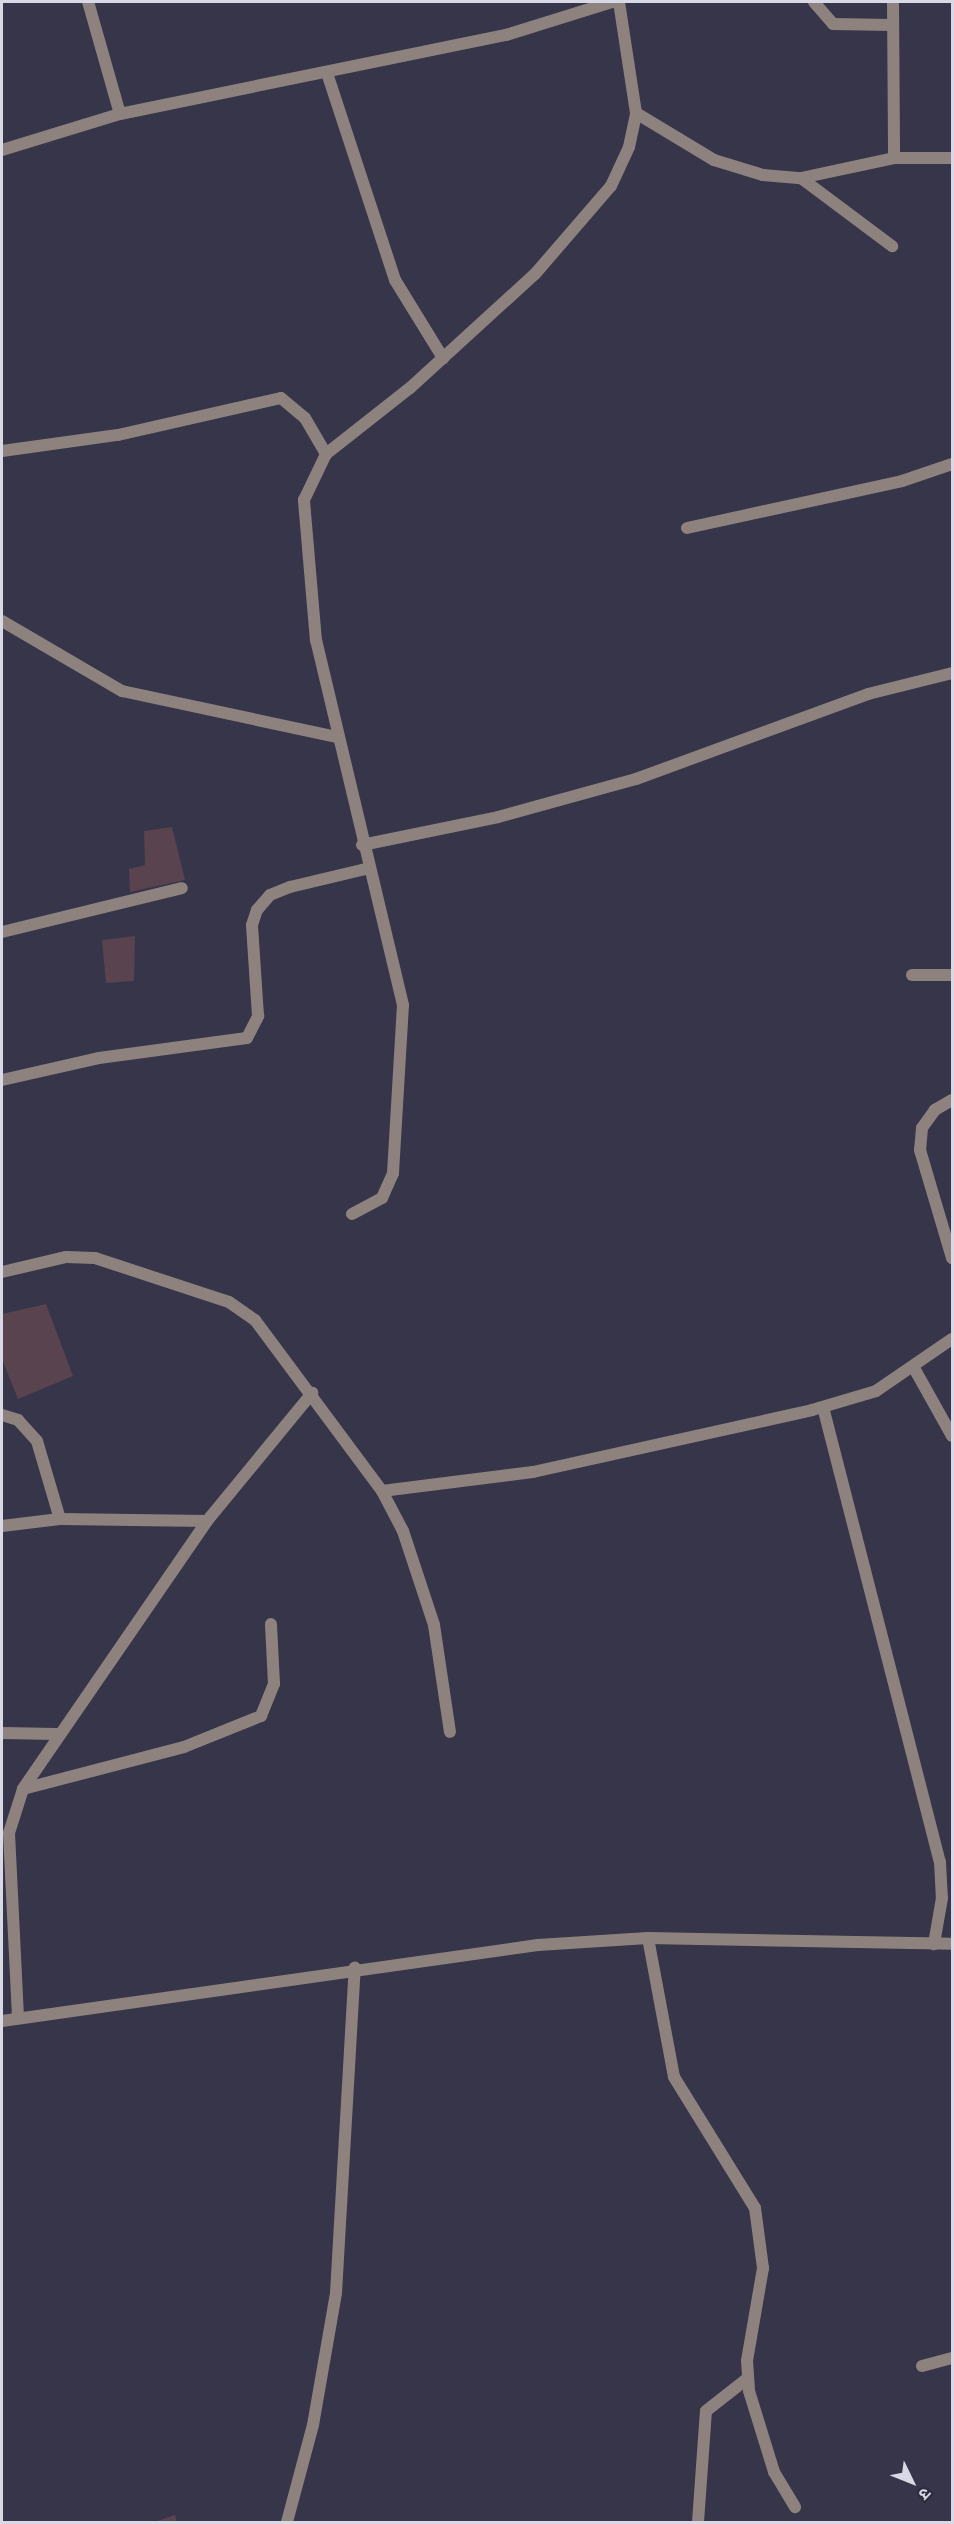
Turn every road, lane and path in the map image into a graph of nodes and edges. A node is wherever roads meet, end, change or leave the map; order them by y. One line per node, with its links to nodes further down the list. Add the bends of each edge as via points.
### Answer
1 (88, 2): 9 (street)
2 (612, 2): 7 (street, via 506,35)
3 (619, 2): 8 (street)
4 (814, 2): 6 (street, via 823,18 833,24)
5 (893, 2): 6 (street)
6 (891, 25): 11 (street)
7 (327, 73): 9 (street); 15 (street, via 395,280)
8 (636, 113): 13 (street, via 739,171); 15 (street, via 630,147 611,186 535,274)
9 (120, 114): 10 (street)
10 (2, 150)
11 (894, 158): 12 (street); 13 (street)
12 (952, 158)
13 (801, 178): 14 (street)
14 (892, 246)
15 (443, 358): 17 (street)
16 (2, 451): 17 (street, via 118,435 281,398 305,418)
17 (326, 454): 22 (street, via 304,500 305,556)
18 (952, 464): 19 (street, via 902,481 772,505)
19 (687, 528)
20 (2, 626): 22 (street, via 122,691)
21 (952, 673): 23 (street, via 868,693 636,779 498,817)
22 (336, 737): 23 (street)
23 (362, 844): 24 (street)
24 (370, 868): 29 (street, via 290,887 270,895 257,910 252,925 258,1016 247,1038 99,1058); 31 (street, via 403,1005 403,1053 389,1187 374,1206)
25 (182, 888): 26 (street)
26 (2, 933)
27 (912, 975): 28 (street)
28 (952, 975)
29 (2, 1080)
30 (952, 1100): 32 (street, via 935,1110 922,1128 920,1150)
31 (352, 1214)
32 (952, 1258)
33 (2, 1272): 36 (street, via 66,1257 95,1258 229,1302 275,1342)
34 (952, 1339): 35 (street)
35 (914, 1368): 37 (street, via 876,1391); 39 (street)
36 (312, 1393): 40 (street); 42 (street)
37 (823, 1407): 40 (street, via 533,1472); 50 (street, via 940,1862 942,1898)
38 (2, 1415): 41 (street, via 18,1420 37,1441)
39 (952, 1437)
40 (382, 1491): 45 (street, via 421,1573)
41 (60, 1519): 42 (street); 43 (street)
42 (207, 1521): 47 (street)
43 (2, 1526)
44 (271, 1623): 48 (street, via 274,1684 261,1716 184,1747)
45 (450, 1732)
46 (2, 1733): 47 (street)
47 (57, 1734): 48 (street)
48 (23, 1789): 53 (street, via 9,1833)
49 (648, 1938): 50 (street); 52 (street); 57 (street, via 674,2077 755,2208 762,2235)
50 (934, 1944): 51 (street)
51 (952, 1944)
52 (355, 1968): 53 (street); 59 (street, via 336,2293 313,2425)
53 (18, 2018): 54 (street)
54 (2, 2021)
55 (952, 2358): 56 (street)
56 (922, 2366)
57 (748, 2378): 58 (street, via 763,2440); 60 (street, via 706,2411)
58 (795, 2506)
59 (287, 2523)
60 (698, 2523)

